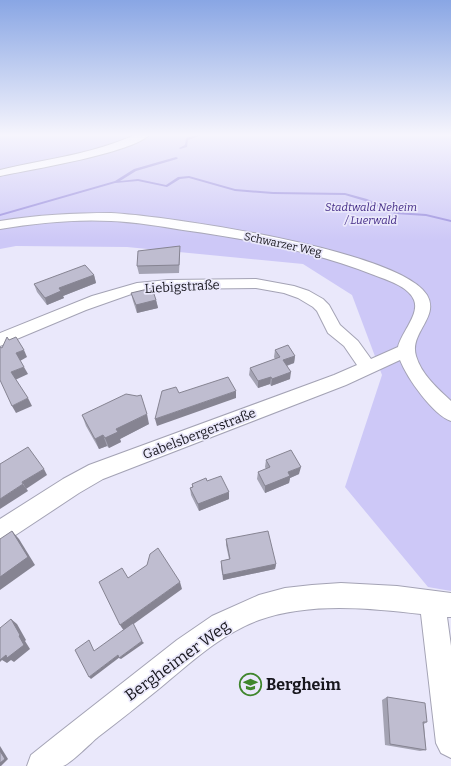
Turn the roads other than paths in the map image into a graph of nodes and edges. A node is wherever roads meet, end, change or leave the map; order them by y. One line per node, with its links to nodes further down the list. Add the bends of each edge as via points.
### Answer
1 (15, 170): 2 (street)
2 (0, 173)
3 (0, 225): 6 (street, Schwarzer Weg, via 56,219 120,218 231,233 335,256 399,281 419,294 424,302 423,310)
4 (0, 340): 5 (street, Liebigstraße, via 132,288 254,283 278,286 311,299 319,305 339,334)
5 (350, 342): 6 (street, Liebigstraße); 7 (street, Liebigstraße)
6 (399, 353): 7 (street, Gabelsbergerstraße); 8 (street, via 409,360 424,384)
7 (367, 368): 9 (street, Gabelsbergerstraße, via 96,472)
8 (451, 413)
9 (0, 532)
10 (442, 604): 11 (street); 12 (street, Bergheimer Weg, via 382,598 334,597 283,602 250,611 207,634)
11 (451, 743)
12 (42, 766)

